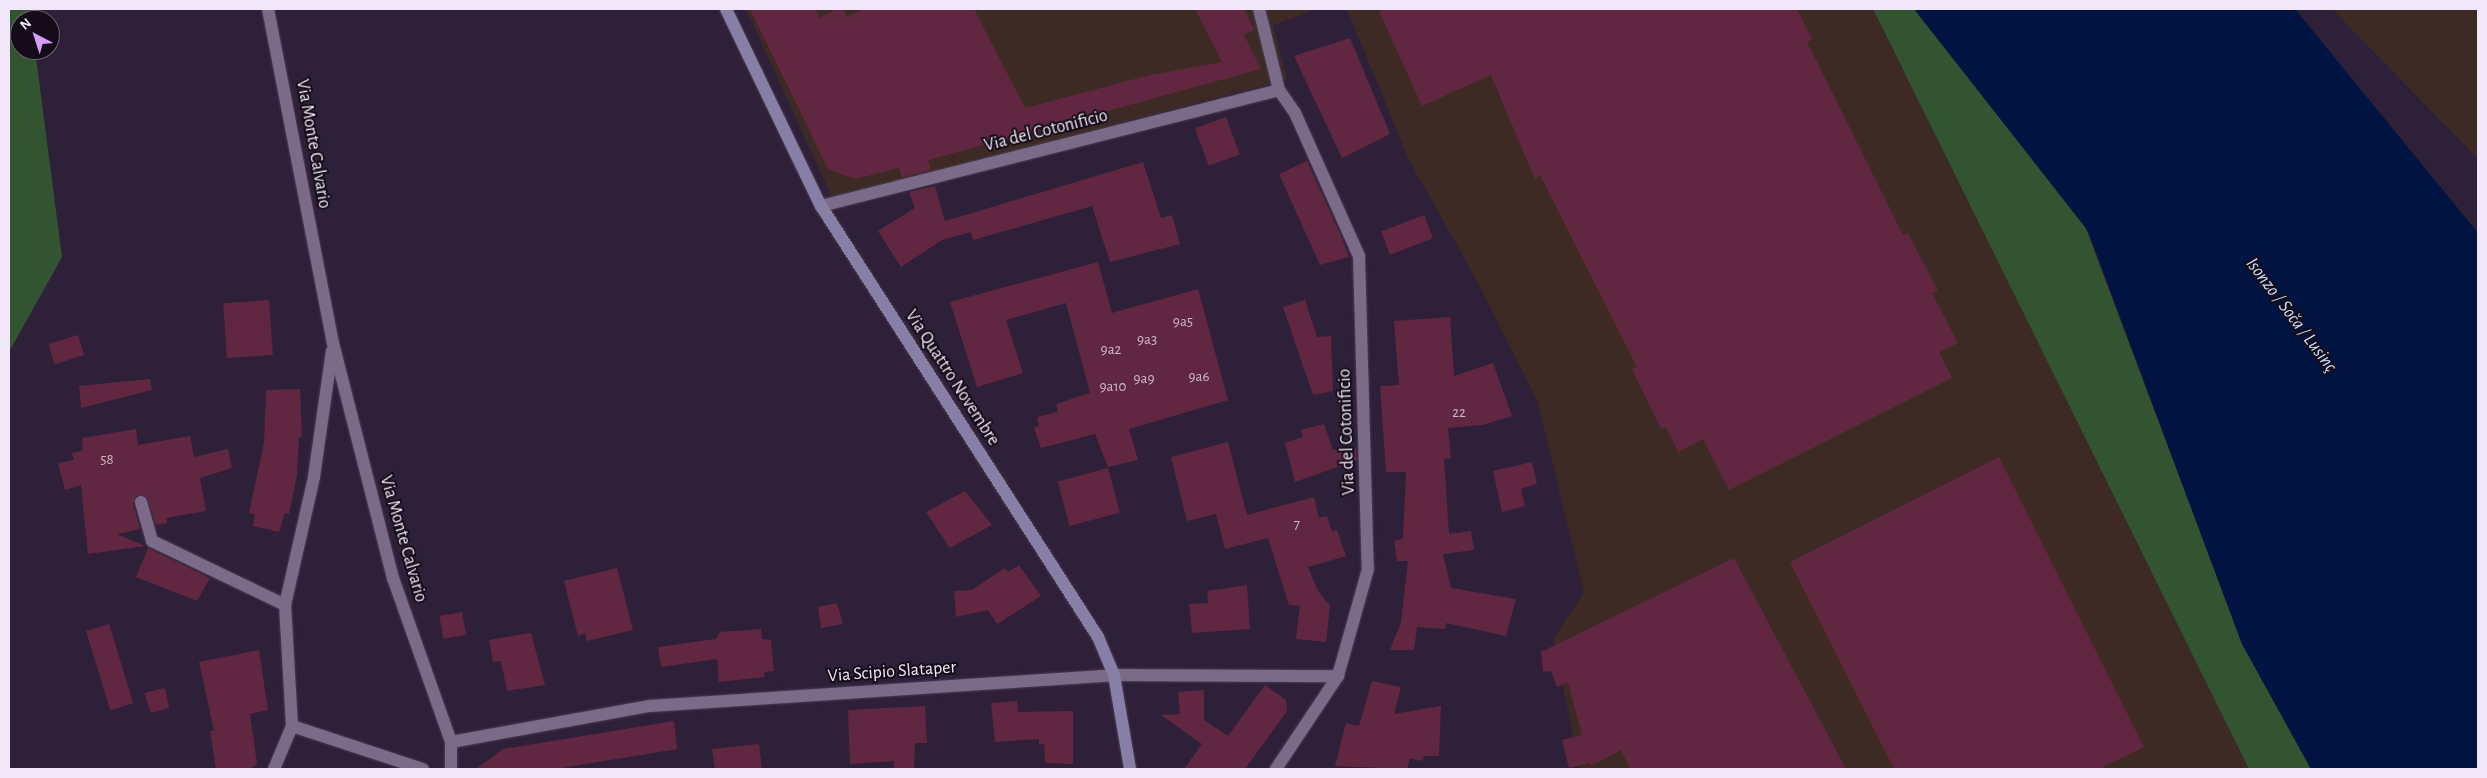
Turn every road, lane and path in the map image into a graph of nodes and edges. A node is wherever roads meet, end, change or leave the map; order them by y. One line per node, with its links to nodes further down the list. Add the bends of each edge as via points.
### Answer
1 (268, 9): 6 (street, Via Monte Calvario)
2 (726, 9): 5 (main road, Via Quattro Novembre)
3 (1259, 9): 4 (street, Via del Cotonificio)
4 (1279, 90): 5 (street, Via del Cotonificio); 10 (street, Via del Cotonificio, via 1295,113 1359,256 1368,569)
5 (821, 206): 9 (main road, Via Quattro Novembre, via 1098,638)
6 (333, 344): 8 (street, Via Monte Calvario, via 314,477); 12 (street, Via Monte Calvario, via 393,578)
7 (141, 502): 8 (street, via 152,541)
8 (285, 605): 11 (street, Via Monte Calvario)
9 (1114, 675): 10 (street, Via Scipio Slataper); 12 (street, Via Scipio Slataper, via 650,706); 16 (main road, Via Quattro Novembre)
10 (1338, 676): 17 (street, Via del Cotonificio)
11 (292, 726): 13 (street, Via Monte Calvario); 14 (street)
12 (451, 742): 15 (street, Via Monte Calvario)
13 (274, 769)
14 (423, 769)
15 (452, 769)
16 (1130, 769)
17 (1276, 769)

